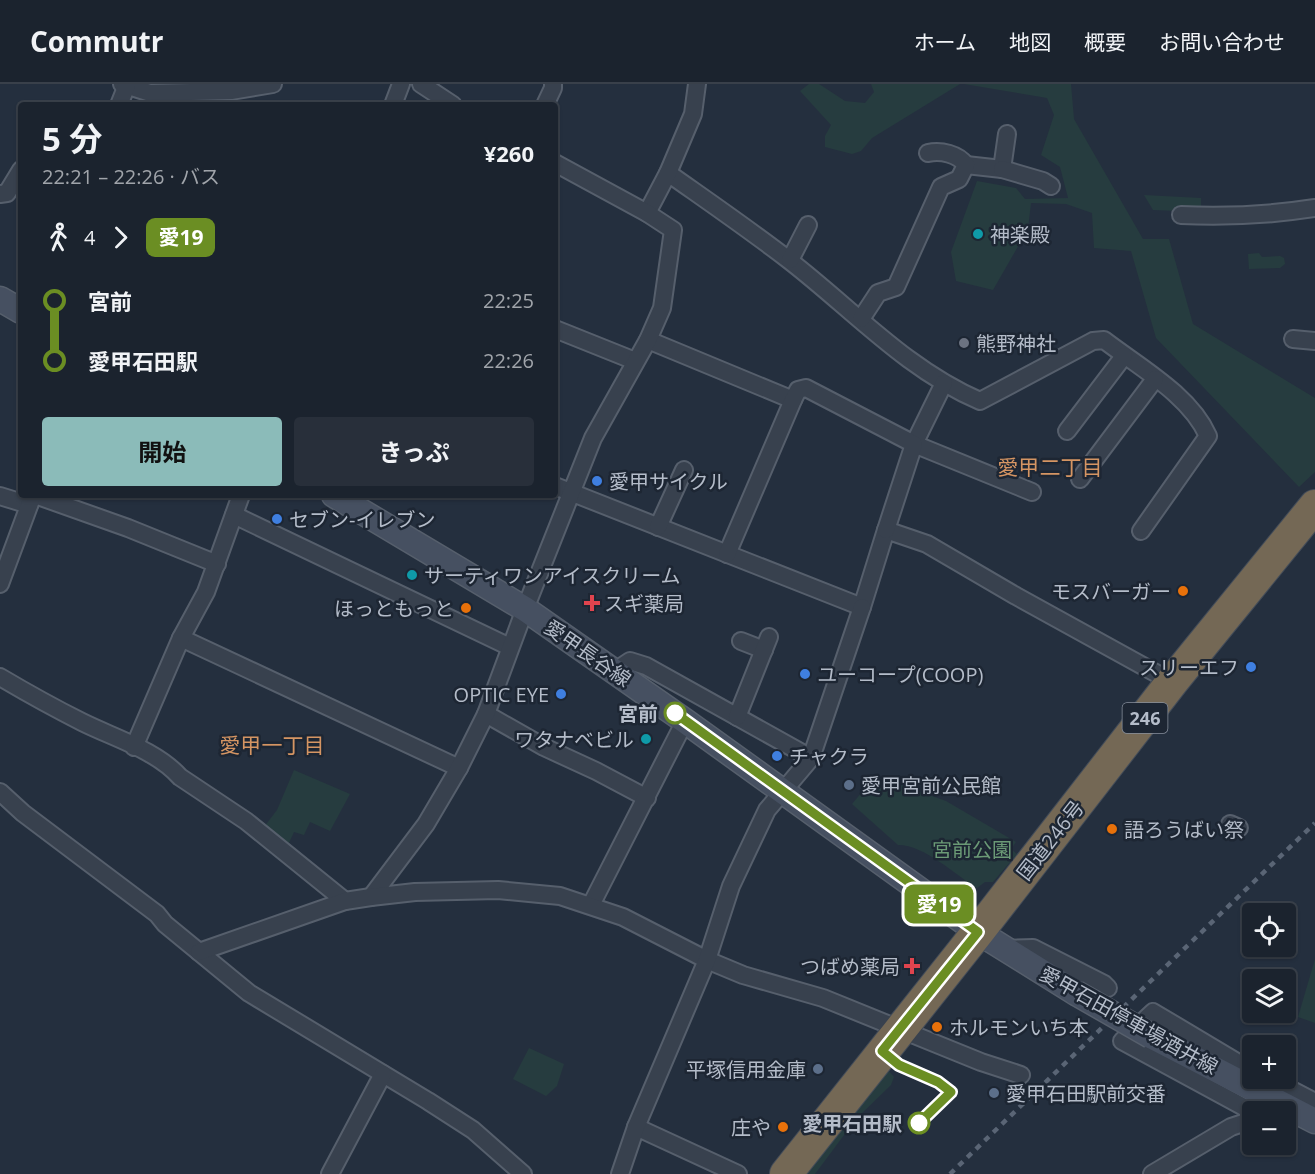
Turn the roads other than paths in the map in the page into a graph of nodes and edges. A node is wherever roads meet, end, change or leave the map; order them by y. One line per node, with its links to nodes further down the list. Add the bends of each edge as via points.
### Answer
1 (273, 84): 7 (street)
2 (401, 84): 9 (street)
3 (420, 84): 10 (street)
4 (553, 84): 11 (street)
5 (698, 84): 17 (street, via 693,114)
6 (124, 85): 7 (street, via 150,93); 8 (street)
7 (228, 98)
8 (120, 102)
9 (394, 102)
10 (448, 102)
11 (546, 102)
12 (1007, 134): 16 (street)
13 (928, 153): 15 (street, via 953,154)
14 (558, 165): 22 (street)
15 (966, 165): 16 (street); 28 (street, via 959,179 941,187 896,287 878,293)
16 (1002, 169): 19 (street)
17 (668, 172): 22 (street); 25 (street)
18 (18, 177): 20 (street)
19 (1050, 186)
20 (11, 192)
21 (1315, 208): 23 (street, via 1220,217)
22 (647, 213): 30 (street, via 673,230 662,308)
23 (1181, 214)
24 (808, 225): 25 (street)
25 (790, 260): 28 (street)
26 (0, 299): 27 (street)
27 (18, 309)
28 (861, 319): 34 (street)
29 (558, 330): 32 (street)
30 (648, 340): 32 (street); 35 (street)
31 (1124, 356): 33 (street); 34 (street, via 1104,340 1093,341 980,400); 36 (street)
32 (635, 361): 40 (street)
33 (1155, 380): 39 (street, via 1115,446); 51 (street, via 1182,399 1208,436)
34 (944, 383): 37 (street)
35 (793, 400): 37 (street, via 798,390 806,388); 52 (street)
36 (1067, 431)
37 (914, 444): 41 (street, via 995,484); 50 (street)
38 (684, 470): 49 (street)
39 (1080, 479)
40 (563, 490): 49 (street); 56 (street)
41 (1032, 492)
42 (0, 496): 43 (street)
43 (18, 497)
44 (32, 498): 53 (street, via 128,528); 54 (street)
45 (240, 498): 48 (street)
46 (339, 498): 56 (street, 愛甲長谷線)
47 (1315, 506): 62 (highway, 国道246号 / 246)
48 (234, 515): 53 (street); 59 (street)
49 (658, 527): 52 (street)
50 (886, 530): 55 (street); 62 (street, via 927,544)
51 (1141, 531)
52 (727, 554): 55 (street)
53 (217, 564): 57 (street)
54 (0, 584)
55 (862, 607): 67 (street)
56 (525, 609): 59 (street); 60 (street, 愛甲長谷線)
57 (180, 638): 66 (street); 68 (street)
58 (741, 641): 64 (street, via 767,644)
59 (510, 647): 63 (street)
60 (618, 673): 64 (street, via 630,661 646,666); 65 (street, 愛甲長谷線)
61 (0, 677): 66 (street)
62 (1172, 682): 75 (highway, 国道246号 / 246)
63 (486, 714): 68 (street); 71 (street)
64 (737, 717): 67 (street)
65 (686, 721): 69 (street, 愛甲長谷線); 71 (street)
66 (134, 747): 73 (street, via 171,767 246,821)
67 (811, 758): 69 (street)
68 (459, 768): 72 (street, via 426,824)
69 (782, 790): 75 (street, 愛甲長谷線); 78 (street, via 767,810 731,886)
70 (0, 792): 77 (street)
71 (647, 798): 74 (street)
72 (371, 897): 73 (street); 74 (street, via 498,890 560,896)
73 (345, 901): 77 (street)
74 (591, 905): 78 (street)
75 (978, 932): 76 (street, 愛甲石田停車場酒井線); 80 (highway, 国道246号 / 246)
76 (1005, 949): 79 (street, via 1033,948); 85 (street, 愛甲石田停車場酒井線, bridge)
77 (199, 952): 82 (street, via 249,993)
78 (707, 960): 80 (street, via 743,975 823,998); 91 (street)
79 (1108, 988)
80 (900, 1029): 83 (street); 96 (highway, 国道246号 / 246)
81 (1242, 1065): 86 (street, via 1153,1012 1122,1041)
82 (382, 1074): 92 (street); 93 (street, via 473,1130)
83 (1021, 1075)
84 (1290, 1089): 87 (street, via 1313,1101)
85 (1265, 1101)
86 (1242, 1106)
87 (1315, 1107)
88 (1296, 1114): 89 (street, 愛甲石田停車場酒井線)
89 (1315, 1121)
90 (1242, 1123): 97 (street)
91 (636, 1126): 94 (street); 95 (street)
92 (330, 1174)
93 (523, 1174)
94 (620, 1174)
95 (738, 1174)
96 (786, 1174)
97 (1152, 1174)

